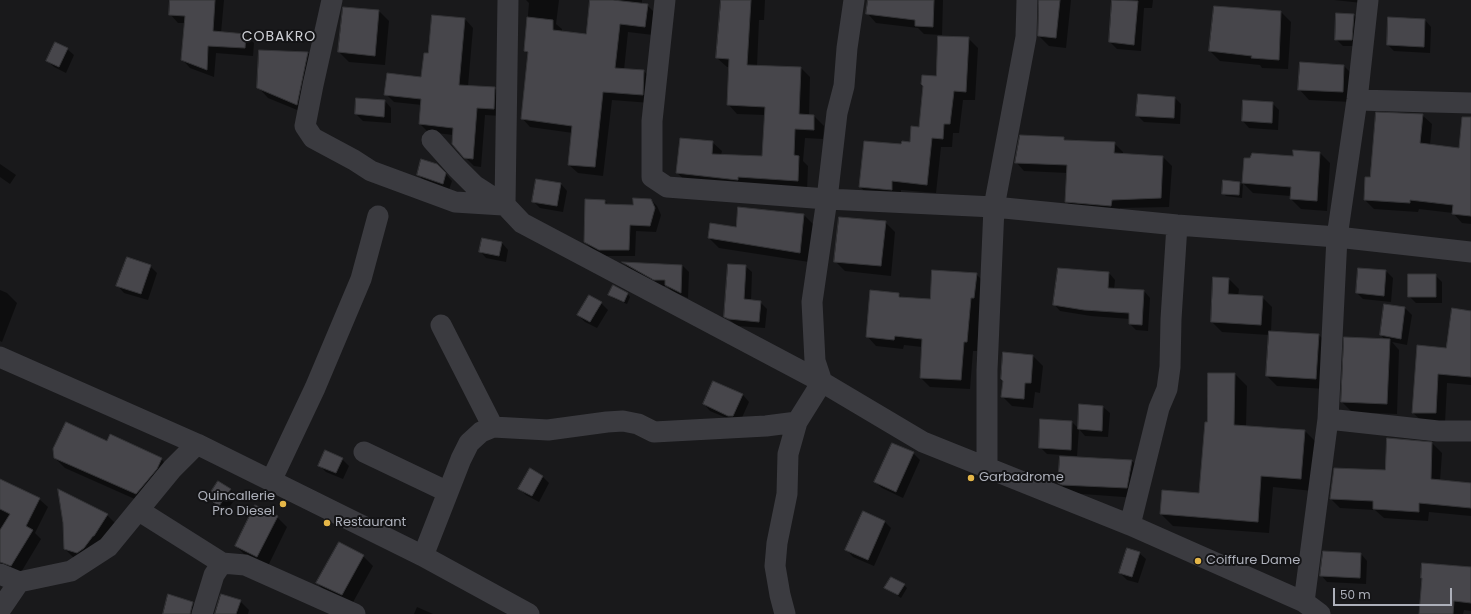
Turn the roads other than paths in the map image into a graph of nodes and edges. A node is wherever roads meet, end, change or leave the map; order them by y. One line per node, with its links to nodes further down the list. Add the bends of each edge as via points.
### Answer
1 (332, 0): 11 (street, via 305,126 313,138 371,171 456,202)
2 (508, 0): 11 (street)
3 (665, 0): 10 (street, via 652,121 652,176 667,187)
4 (854, 0): 10 (street)
5 (1027, 0): 12 (street, via 1026,37)
6 (1368, 0): 7 (street)
7 (1357, 100): 8 (street); 15 (street)
8 (1471, 103)
9 (432, 140): 11 (street, via 474,185)
10 (827, 199): 12 (street); 19 (street, via 812,302 815,361)
11 (505, 205): 19 (street, via 522,223)
12 (994, 207): 14 (street); 26 (street, via 987,370)
13 (378, 216): 27 (street, via 361,279 315,388)
14 (1177, 225): 15 (street); 30 (street, via 1167,389 1159,408)
15 (1337, 237): 16 (street); 20 (street)
16 (1471, 252)
17 (441, 325): 22 (street)
18 (0, 356): 24 (street)
19 (822, 382): 21 (street); 26 (street, via 923,442)
20 (1328, 419): 23 (street, via 1438,431); 34 (street)
21 (796, 422): 22 (street, via 654,432 638,424 623,421 548,430); 39 (street, via 788,454 786,494 775,566)
22 (493, 427): 28 (street, via 481,432 469,443)
23 (1471, 431)
24 (197, 444): 27 (street); 29 (street)
25 (364, 452): 28 (street)
26 (987, 467): 30 (street)
27 (272, 480): 31 (street)
28 (448, 492): 31 (street)
29 (138, 510): 32 (street); 33 (street, via 108,547 71,571)
30 (1130, 525): 34 (street)
31 (423, 556): 38 (street)
32 (222, 563): 36 (street, via 214,575); 37 (street, via 245,565)
33 (9, 578): 35 (street)
34 (1312, 608)
35 (0, 610)
36 (202, 614)
37 (355, 614)
38 (529, 614)
39 (785, 614)

